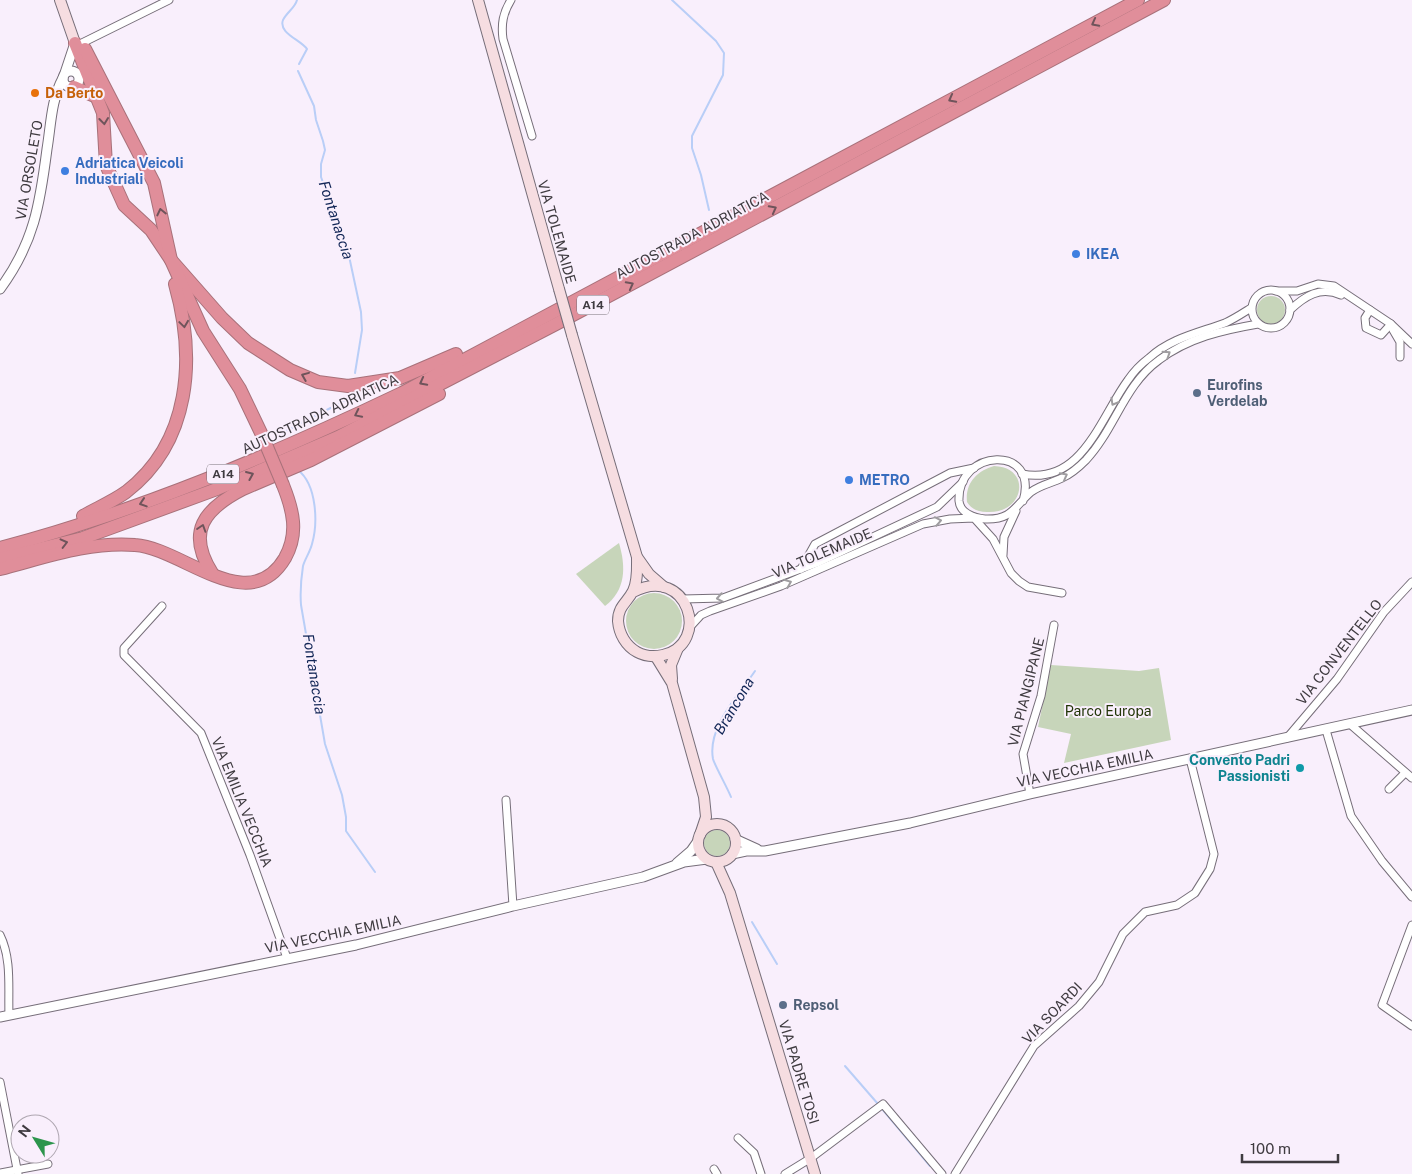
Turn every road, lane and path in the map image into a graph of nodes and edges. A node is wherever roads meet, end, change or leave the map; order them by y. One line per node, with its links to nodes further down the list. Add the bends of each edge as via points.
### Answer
1 (169, 0): 7 (street)
2 (478, 0): 33 (main road, VIA TOLEMAIDE, bridge)
3 (511, 0): 12 (street, via 504,10 503,39)
4 (1138, 0): 14 (highway, AUTOSTRADA ADRIATICA / A14, one-way to 14)
5 (1164, 0): 20 (highway, AUTOSTRADA ADRIATICA / A14, one-way to 5)
6 (61, 3): 7 (main road)
7 (79, 43): 8 (street, VIA ORSOLETO); 10 (highway); 13 (highway, one-way to 7, via 154,183)
8 (64, 76): 9 (street, via 64,84); 9 (street, via 71,71 78,75 79,80); 11 (street, VIA ORSOLETO, via 56,90)
9 (71, 87): 10 (highway); 11 (street, VIA ORSOLETO)
10 (97, 97): 13 (highway, one-way to 13, via 104,122 106,165 120,198 150,230)
11 (53, 106): 15 (street, VIA ORSOLETO, via 36,218 21,257)
12 (532, 136)
13 (171, 260): 14 (highway, one-way to 13, via 607,278 434,365 386,381 348,386 318,382 263,355 233,330); 31 (highway, one-way to 31, via 184,325 187,364 184,395 169,441 155,463 127,490 104,506); 38 (highway, bridge, via 203,331 240,389 293,512 290,548 278,567 259,580 242,583 224,580)
14 (636, 267): 31 (highway, AUTOSTRADA ADRIATICA / A14, one-way to 31, via 402,393 297,443 196,485)
15 (0, 289)
16 (1276, 290): 17 (street, via 1260,293); 18 (street, via 1286,298); 19 (street, via 1297,291 1327,284)
17 (1251, 308): 21 (street); 26 (street, one-way to 26, via 1226,322 1166,344 1128,379 1080,455 1066,467 1048,474)
18 (1290, 310): 19 (street, via 1300,301 1323,290 1342,295); 21 (street, via 1281,326 1269,329)
19 (1369, 311): 22 (street); 22 (street, via 1364,324 1366,328 1381,335)
20 (556, 324): 34 (highway, AUTOSTRADA ADRIATICA / A14, one-way to 20, via 83,538 226,485 338,438); 38 (highway, one-way to 20, via 201,554 199,534 205,519 220,503 243,489 392,420)
21 (1258, 324): 28 (street, one-way to 21, via 1039,487 1062,478 1085,460 1102,439 1134,385 1158,361 1187,343 1226,329)
22 (1390, 326): 23 (street); 24 (street, via 1400,342)
23 (1412, 344)
24 (1400, 357)
25 (975, 468): 26 (street, VIA TOLEMAIDE, via 991,459 1000,459 1009,462); 27 (street, VIA TOLEMAIDE); 37 (street, via 950,473 815,544)
26 (1022, 474): 28 (street, via 1025,483)
27 (964, 481): 30 (street, via 960,505); 37 (street, VIA TOLEMAIDE, via 937,507)
28 (1023, 501): 29 (street)
29 (1017, 509): 30 (street, VIA TOLEMAIDE, via 993,519); 35 (street, via 1004,537)
30 (974, 518): 35 (street, via 993,539); 46 (street, VIA TOLEMAIDE, one-way to 30, via 693,622 710,611 781,586 924,524)
31 (39, 538): 32 (highway, AUTOSTRADA ADRIATICA / A14)
32 (0, 548)
33 (637, 557): 40 (main road, VIA TOLEMAIDE, via 649,574); 41 (main road, VIA TOLEMAIDE, via 637,576)
34 (0, 559)
35 (1005, 563): 42 (street, via 1011,573 1028,586)
36 (0, 569): 38 (highway, via 84,548 126,544 160,550)
37 (800, 570): 43 (street, VIA TOLEMAIDE, one-way to 43, via 723,598)
38 (212, 573)
39 (1412, 582): 53 (street, VIA CONVENTELLO, via 1384,612 1337,679)
40 (664, 586): 41 (main road, via 642,587); 43 (main road, VIA TOLEMAIDE)
41 (632, 592): 48 (main road, VIA TOLEMAIDE, via 620,610 620,631 632,650 643,656)
42 (1062, 593)
43 (683, 599): 46 (main road, via 690,619)
44 (162, 606): 73 (street, VIA EMILIA VECCHIA, via 124,648 124,655 201,733)
45 (1054, 625): 58 (street, VIA PIANGIPANE, via 1040,696 1023,754)
46 (689, 630): 47 (main road, VIA TOLEMAIDE)
47 (678, 648): 48 (main road); 49 (main road, VIA TOLEMAIDE, via 671,665)
48 (656, 657): 49 (main road, VIA TOLEMAIDE)
49 (672, 683): 59 (main road, VIA TOLEMAIDE)
50 (1412, 710): 51 (street, VIA VECCHIA EMILIA)
51 (1350, 724): 52 (street, VIA VECCHIA EMILIA); 55 (street)
52 (1326, 730): 53 (street, VIA VECCHIA EMILIA); 69 (street, via 1351,816)
53 (1287, 738): 54 (street, VIA VECCHIA EMILIA)
54 (1190, 759): 58 (street, VIA VECCHIA EMILIA); 86 (street, VIA SOARDI, via 1214,854 1210,868 1195,893 1177,906 1145,912 1123,934 1099,982 1079,1006 1034,1046)
55 (1405, 773): 56 (street); 57 (street)
56 (1412, 778)
57 (1389, 790)
58 (1030, 794): 64 (street, VIA VECCHIA EMILIA, via 910,823)
59 (704, 797): 61 (main road, VIA TOLEMAIDE); 62 (main road, VIA TOLEMAIDE, via 706,816)
60 (506, 800): 70 (street)
61 (726, 827): 62 (main road, via 710,826); 63 (main road, VIA TOLEMAIDE)
62 (699, 838): 66 (main road, via 699,850); 67 (street, via 684,858)
63 (735, 839): 64 (street); 65 (main road)
64 (765, 851): 65 (street, VIA VECCHIA EMILIA)
65 (731, 855): 66 (main road); 68 (main road, via 728,869)
66 (712, 861): 67 (street, VIA VECCHIA EMILIA, via 684,862); 68 (main road, via 720,866)
67 (669, 869): 70 (street, VIA VECCHIA EMILIA)
68 (730, 893): 78 (main road, VIA PADRE TOSI)
69 (1412, 898)
70 (513, 906): 73 (street, VIA VECCHIA EMILIA, via 356,945)
71 (1412, 925): 75 (street, via 1382,1005)
72 (0, 936): 74 (street, via 8,960)
73 (287, 958): 74 (street, VIA VECCHIA EMILIA)
74 (5, 1016)
75 (1412, 1026)
76 (0, 1082): 80 (street)
77 (738, 1138): 82 (street, via 754,1153)
78 (811, 1158): 83 (street); 84 (main road, VIA PADRE TOSI); 85 (street, via 883,1104)
79 (48, 1164): 80 (street)
80 (18, 1172): 81 (street)
81 (0, 1173)
82 (761, 1174)
83 (785, 1174)
84 (816, 1174)
85 (942, 1174)
86 (955, 1174)

